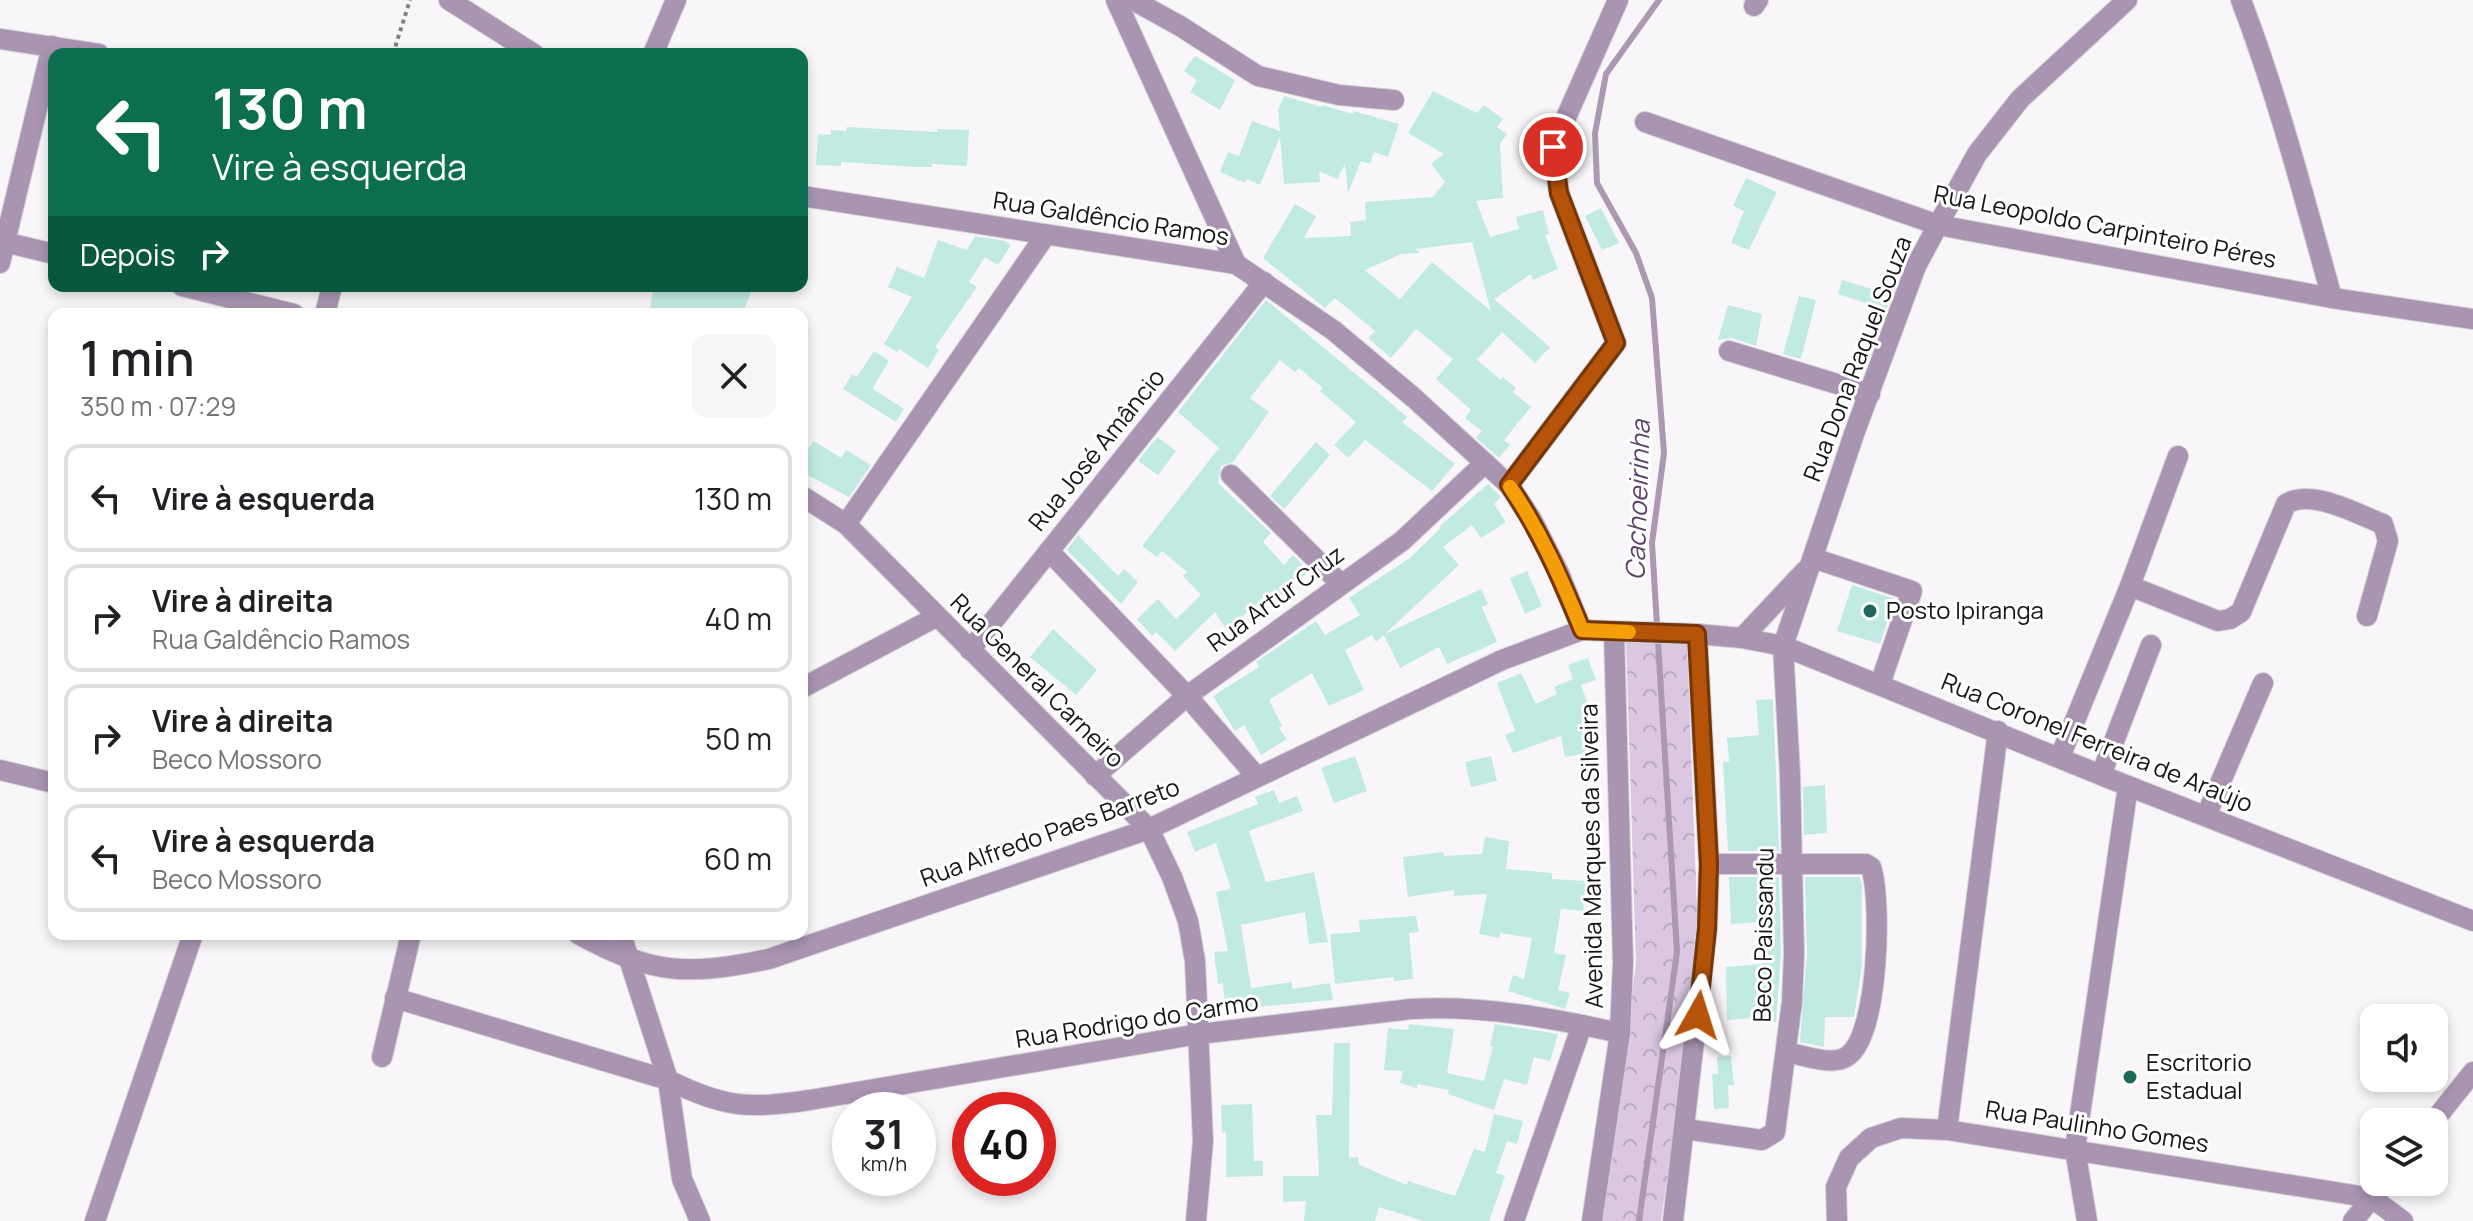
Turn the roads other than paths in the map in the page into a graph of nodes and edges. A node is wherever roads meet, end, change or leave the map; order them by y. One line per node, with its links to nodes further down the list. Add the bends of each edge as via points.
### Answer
1 (449, 0): 11 (street)
2 (676, 0): 12 (street)
3 (1116, 0): 22 (street)
4 (1133, 0): 14 (street, via 1258,76 1339,95)
5 (1618, 0): 33 (street, via 1553,147 1559,193 1616,343)
6 (2127, 0): 17 (street, Rua Dona Raquel Souza, via 2020,99 1977,154)
7 (2241, 0): 25 (street, via 2288,139)
8 (0, 39): 9 (street)
9 (52, 46): 10 (street)
10 (64, 48)
11 (525, 48)
12 (656, 48)
13 (48, 62): 19 (street)
14 (1394, 100)
15 (1645, 122): 17 (street, Rua Leopoldo Carpinteiro Péres)
16 (808, 197): 18 (street, Rua Galdêncio Ramos)
17 (1938, 225): 25 (street, Rua Leopoldo Carpinteiro Péres); 29 (street, Rua Dona Raquel Souza, via 1916,266)
18 (1045, 236): 22 (street, Rua Galdêncio Ramos); 35 (street)
19 (2, 241): 20 (street); 21 (street)
20 (48, 252)
21 (0, 263)
22 (1236, 264): 23 (street, Rua Galdêncio Ramos)
23 (1264, 282): 31 (street, Rua Galdêncio Ramos, via 1333,330); 36 (street, Rua José Amâncio)
24 (206, 292): 26 (street)
25 (2332, 298): 27 (street, Rua Leopoldo Carpinteiro Péres)
26 (270, 308)
27 (2473, 319)
28 (1729, 351): 29 (street)
29 (1870, 394): 37 (street, Rua Dona Raquel Souza)
30 (2178, 456): 39 (street)
31 (1485, 463): 33 (street, Rua Galdêncio Ramos); 38 (street, Rua Artur Cruz, via 1402,541)
32 (1231, 475): 38 (street)
33 (1509, 485): 42 (street, Rua Galdêncio Ramos, via 1559,573)
34 (808, 500): 35 (street, Rua General Carneiro)
35 (846, 524): 41 (street, Rua General Carneiro)
36 (1049, 551): 48 (street, Rua José Amâncio); 52 (street)
37 (1812, 562): 45 (street, Rua Dona Raquel Souza); 47 (street, Rua Dona Raquel Souza); 50 (street, via 1912,591)
38 (1341, 584): 52 (street, Rua Artur Cruz)
39 (2130, 586): 40 (street, via 2218,621 2230,619 2241,612 2286,504 2309,497 2383,524 2387,531); 54 (street)
40 (2367, 616)
41 (936, 617): 48 (street, Rua General Carneiro); 51 (street)
42 (1582, 630): 43 (street, Rua Alfredo Paes Barreto); 58 (street, Rua Alfredo Paes Barreto, via 1502,660)
43 (1619, 632): 44 (street, Rua Alfredo Paes Barreto); 73 (street, Avenida Marques da Silveira)
44 (1688, 633): 45 (street, Rua Coronel Ferreira de Araújo); 63 (street)
45 (1742, 638): 47 (street, Rua Coronel Ferreira de Araújo)
46 (2151, 645): 56 (street)
47 (1783, 646): 50 (street, Rua Coronel Ferreira de Araújo); 64 (street, Beco Paissandu)
48 (970, 650): 57 (street, Rua General Carneiro)
49 (2263, 683): 61 (street)
50 (1880, 684): 53 (street, Rua Coronel Ferreira de Araújo)
51 (808, 685)
52 (1187, 696): 57 (street, Rua Artur Cruz); 58 (street)
53 (1998, 731): 54 (street, Rua Coronel Ferreira de Araújo); 81 (street)
54 (2060, 757): 56 (street, Rua Coronel Ferreira de Araújo)
55 (0, 770): 59 (street)
56 (2101, 775): 60 (street, Rua Coronel Ferreira de Araújo)
57 (1095, 776): 62 (street, Rua General Carneiro)
58 (1257, 777): 62 (street, Rua Alfredo Paes Barreto)
59 (48, 782)
60 (2128, 786): 61 (street, Rua Coronel Ferreira de Araújo); 82 (street)
61 (2206, 816): 65 (street, Rua Coronel Ferreira de Araújo)
62 (1149, 829): 70 (street, Rua Alfredo Paes Barreto, via 769,959 689,970); 74 (street, Rua General Carneiro, via 1188,921)
63 (1709, 864): 64 (street); 80 (street)
64 (1792, 865): 75 (street, Beco Paissandu, via 1793,966); 75 (street, via 1871,867 1876,950 1865,1028 1851,1053 1834,1060)
65 (2473, 921)
66 (191, 940): 86 (street)
67 (410, 940): 71 (street)
68 (590, 940): 70 (street, Rua Alfredo Paes Barreto)
69 (623, 940): 70 (street)
70 (630, 960): 78 (street)
71 (395, 998): 76 (street); 78 (street, Rua Rodrigo do Carmo)
72 (1582, 1025): 73 (street, Rua Rodrigo do Carmo); 74 (street, Rua Rodrigo do Carmo, via 1445,1007); 89 (street)
73 (1620, 1033): 90 (street, Avenida Marques da Silveira)
74 (1199, 1034): 78 (street, Rua Rodrigo do Carmo, via 772,1106 706,1099); 88 (street, Rua General Carneiro, via 1203,1141)
75 (1786, 1052): 80 (street, Beco Paissandu, via 1770,1137)
76 (382, 1057)
77 (2473, 1072): 79 (street)
78 (668, 1080): 87 (street, via 682,1179)
79 (2444, 1108)
80 (1685, 1129): 91 (street)
81 (1947, 1130): 82 (street, Rua Paulinho Gomes); 92 (street, Rua Paulinho Gomes, via 1901,1128 1871,1138 1849,1158 1836,1187)
82 (2075, 1149): 83 (street, Rua Paulinho Gomes); 93 (street)
83 (2360, 1188)
84 (2373, 1196): 94 (street)
85 (2383, 1196): 95 (street, Rua Paulinho Gomes)
86 (95, 1221)
87 (700, 1221)
88 (1196, 1221)
89 (1514, 1221)
90 (1592, 1221)
91 (1673, 1221)
92 (1837, 1221)
93 (2087, 1221)
94 (2353, 1221)
95 (2403, 1221)

